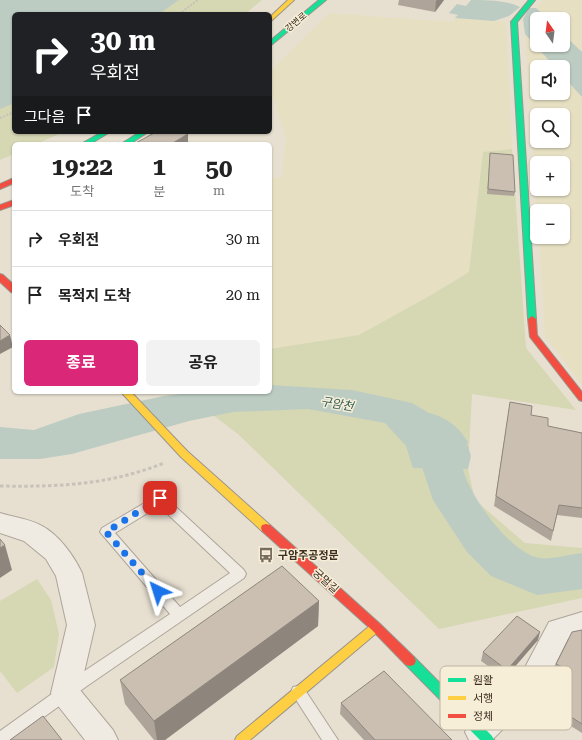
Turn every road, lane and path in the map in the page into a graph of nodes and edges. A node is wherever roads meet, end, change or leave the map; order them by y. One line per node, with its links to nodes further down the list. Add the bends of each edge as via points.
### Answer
1 (198, 0): 5 (path)
2 (291, 0): 6 (street, 강변로)
3 (323, 0): 7 (street, 강변로)
4 (532, 0): 21 (street, via 514,22 533,335)
5 (182, 12)
6 (272, 18)
7 (272, 42)
8 (12, 113): 9 (path)
9 (0, 118)
10 (103, 134): 12 (street)
11 (142, 134): 13 (street)
12 (89, 142)
13 (128, 142)
14 (12, 181): 15 (street)
15 (0, 187)
16 (12, 203): 17 (street)
17 (0, 208)
18 (0, 277): 19 (street)
19 (12, 288)
20 (128, 394): 22 (street, 궁멀길)
21 (582, 398)
22 (184, 454): 23 (path, via 149,469 114,479 79,485); 27 (street, 궁멀길)
23 (0, 486)
24 (0, 523): 31 (street, via 33,533 55,552 69,573 81,625)
25 (179, 614): 25 (lane, via 239,574 160,498 106,532); 31 (lane)
26 (582, 624): 28 (street, via 560,630)
27 (376, 627): 29 (street); 30 (street, 궁멀길)
28 (541, 666)
29 (298, 692): 34 (street); 35 (lane)
30 (440, 692)
31 (65, 693): 32 (lane); 33 (street)
32 (0, 740)
33 (103, 740)
34 (241, 740)
35 (330, 740)

